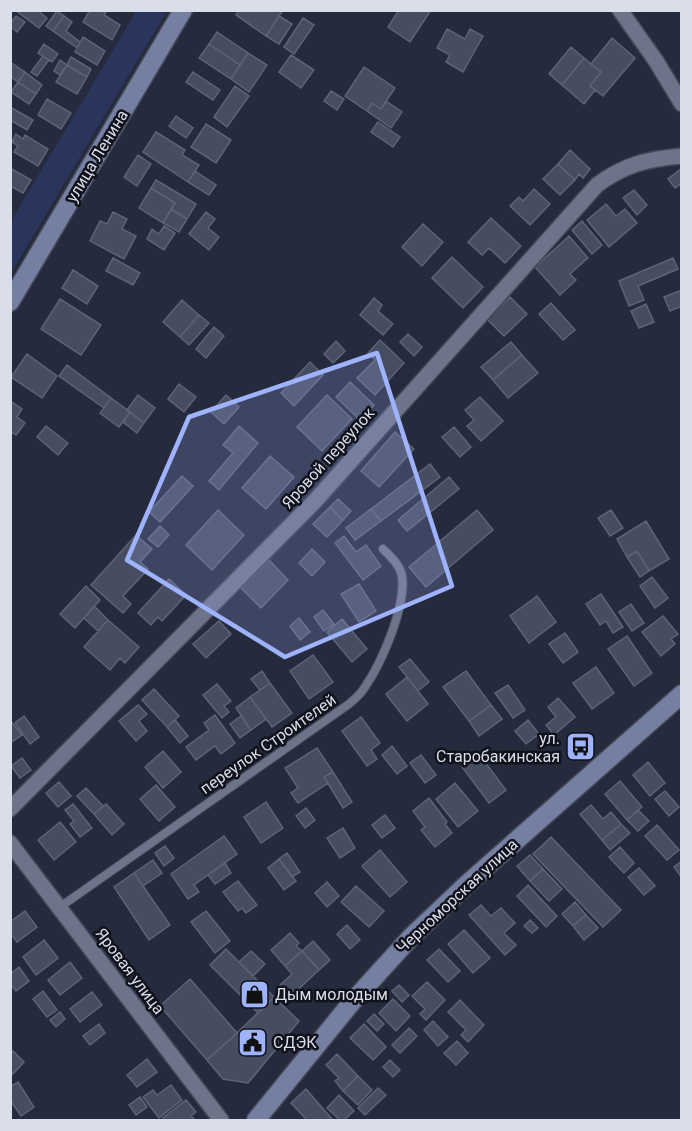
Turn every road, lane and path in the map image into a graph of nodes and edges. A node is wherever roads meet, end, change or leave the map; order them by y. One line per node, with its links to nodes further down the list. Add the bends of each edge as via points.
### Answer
1 (183, 10): 5 (street, улица Ленина)
2 (620, 10): 3 (street)
3 (681, 104)
4 (681, 156): 8 (street, Яровой переулок, via 632,165 597,185 315,501)
5 (10, 302)
6 (383, 549): 10 (lane, переулок Строителей, via 398,565 402,589 395,624 378,664 357,697)
7 (681, 694): 12 (street, Черноморская улица, via 411,937 352,1002)
8 (10, 809)
9 (10, 843): 10 (street, Яровая улица)
10 (60, 907): 11 (street, Яровая улица)
11 (221, 1120)
12 (256, 1120)

